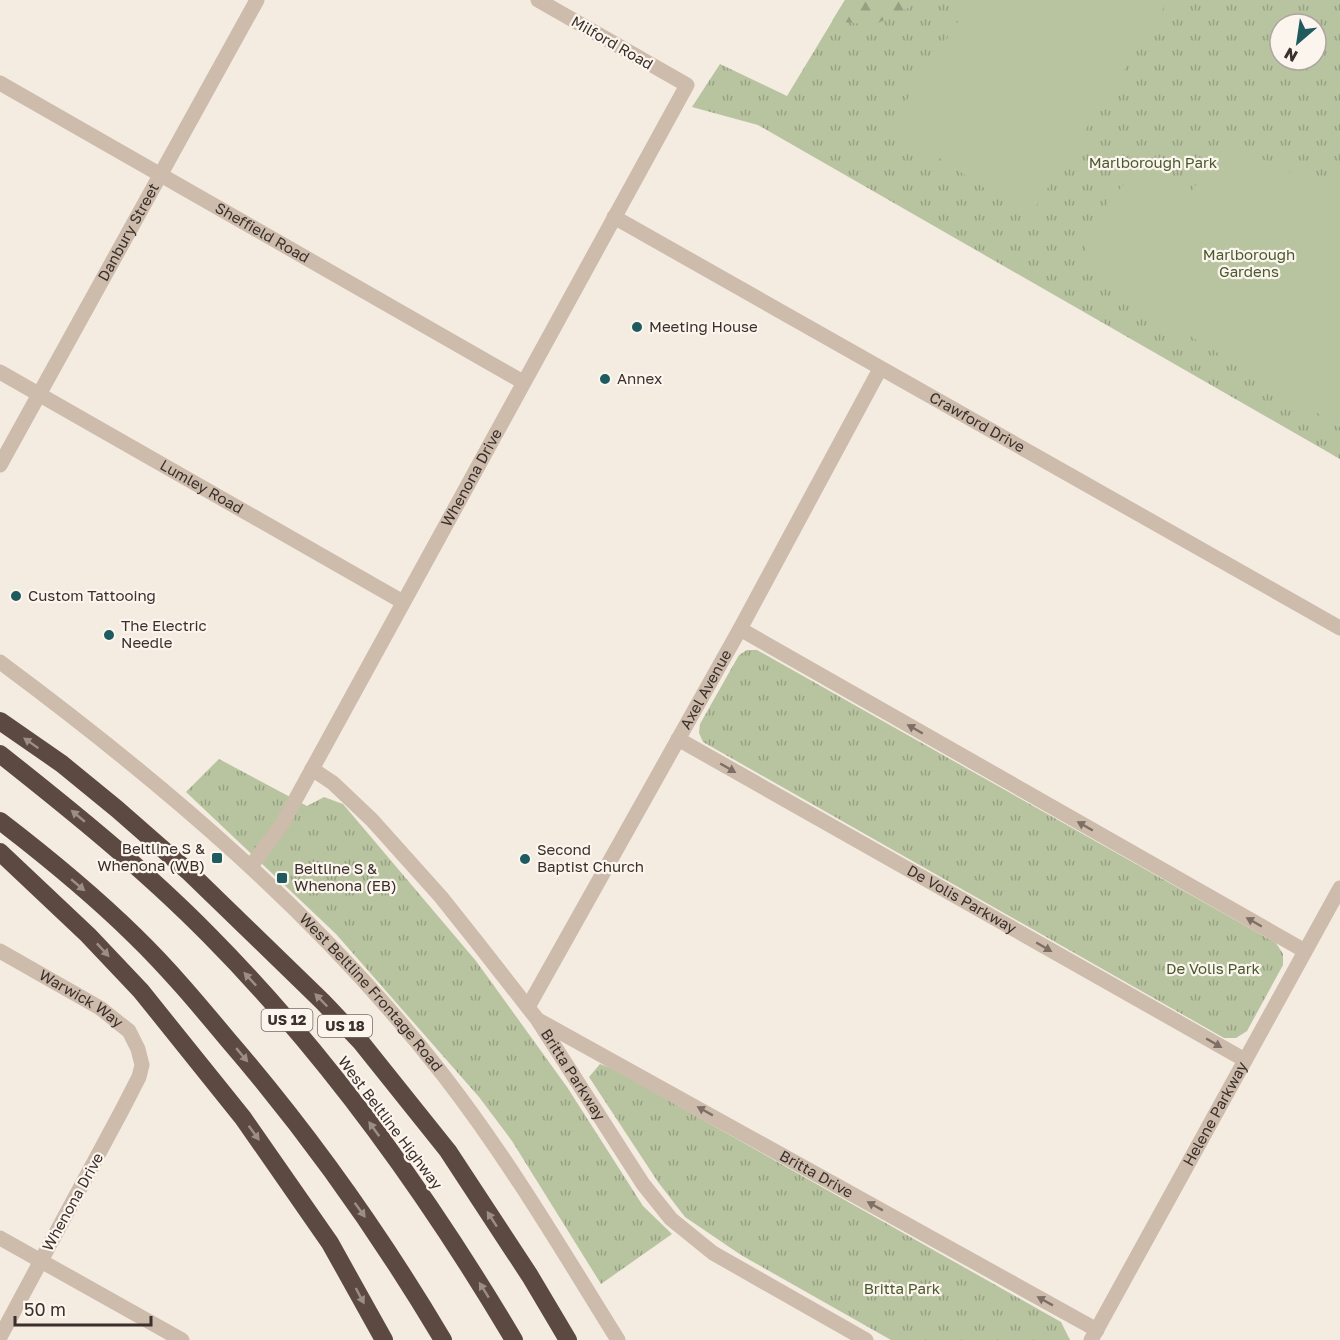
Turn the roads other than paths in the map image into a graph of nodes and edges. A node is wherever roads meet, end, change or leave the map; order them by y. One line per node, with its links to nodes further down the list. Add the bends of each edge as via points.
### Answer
1 (257, 0): 5 (street, Danbury Street)
2 (538, 0): 4 (street, Milford Road)
3 (0, 83): 5 (street, Sheffield Road)
4 (687, 85): 6 (street, Whenona Drive)
5 (161, 175): 9 (street, Sheffield Road); 10 (street, Danbury Street)
6 (614, 217): 7 (street, Crawford Drive); 9 (street, Whenona Drive)
7 (880, 369): 13 (street, Crawford Drive); 14 (street, Axel Avenue)
8 (0, 372): 10 (street, Lumley Road)
9 (523, 382): 12 (street, Whenona Drive)
10 (39, 394): 11 (street, Danbury Street); 12 (street, Lumley Road)
11 (0, 465)
12 (403, 602): 19 (street, Whenona Drive)
13 (1340, 628)
14 (740, 629): 17 (street, Axel Avenue); 25 (street, one-way to 14)
15 (0, 662): 22 (street, West Beltline Frontage Road, via 131,763)
16 (0, 721): 37 (highway, US 18, one-way to 16, via 448,1151 360,1041 190,873 62,764)
17 (678, 739): 26 (street, Axel Avenue); 27 (street, De Volis Parkway, one-way to 27)
18 (0, 754): 36 (highway, West Beltline Highway / US 12, one-way to 18, via 408,1175 264,994 162,889)
19 (312, 769): 22 (street, Whenona Drive, via 282,824); 26 (street, Britta Parkway, via 372,820 441,897)
20 (0, 821): 35 (highway, one-way to 35, via 135,936 184,987 275,1095 334,1175 408,1280)
21 (0, 852): 34 (highway, one-way to 34, via 42,889 141,991 243,1118 330,1243)
22 (251, 866): 38 (street, West Beltline Frontage Road, via 356,973 444,1076 508,1162)
23 (1340, 888): 25 (street, Helene Parkway)
24 (0, 951): 28 (street, Warwick Way, via 100,1008 129,1031)
25 (1305, 951): 27 (street, Helene Parkway)
26 (533, 1013): 31 (street, Britta Drive, one-way to 26); 39 (street, Britta Parkway, via 643,1184 670,1219 713,1253)
27 (1245, 1060): 31 (street, Helene Parkway)
28 (142, 1065): 30 (street, Whenona Drive)
29 (0, 1238): 30 (street)
30 (41, 1261): 32 (street, Whenona Drive); 33 (street)
31 (1094, 1335)
32 (0, 1337)
33 (182, 1340)
34 (384, 1340)
35 (443, 1340)
36 (514, 1340)
37 (568, 1340)
38 (618, 1340)
39 (866, 1340)

